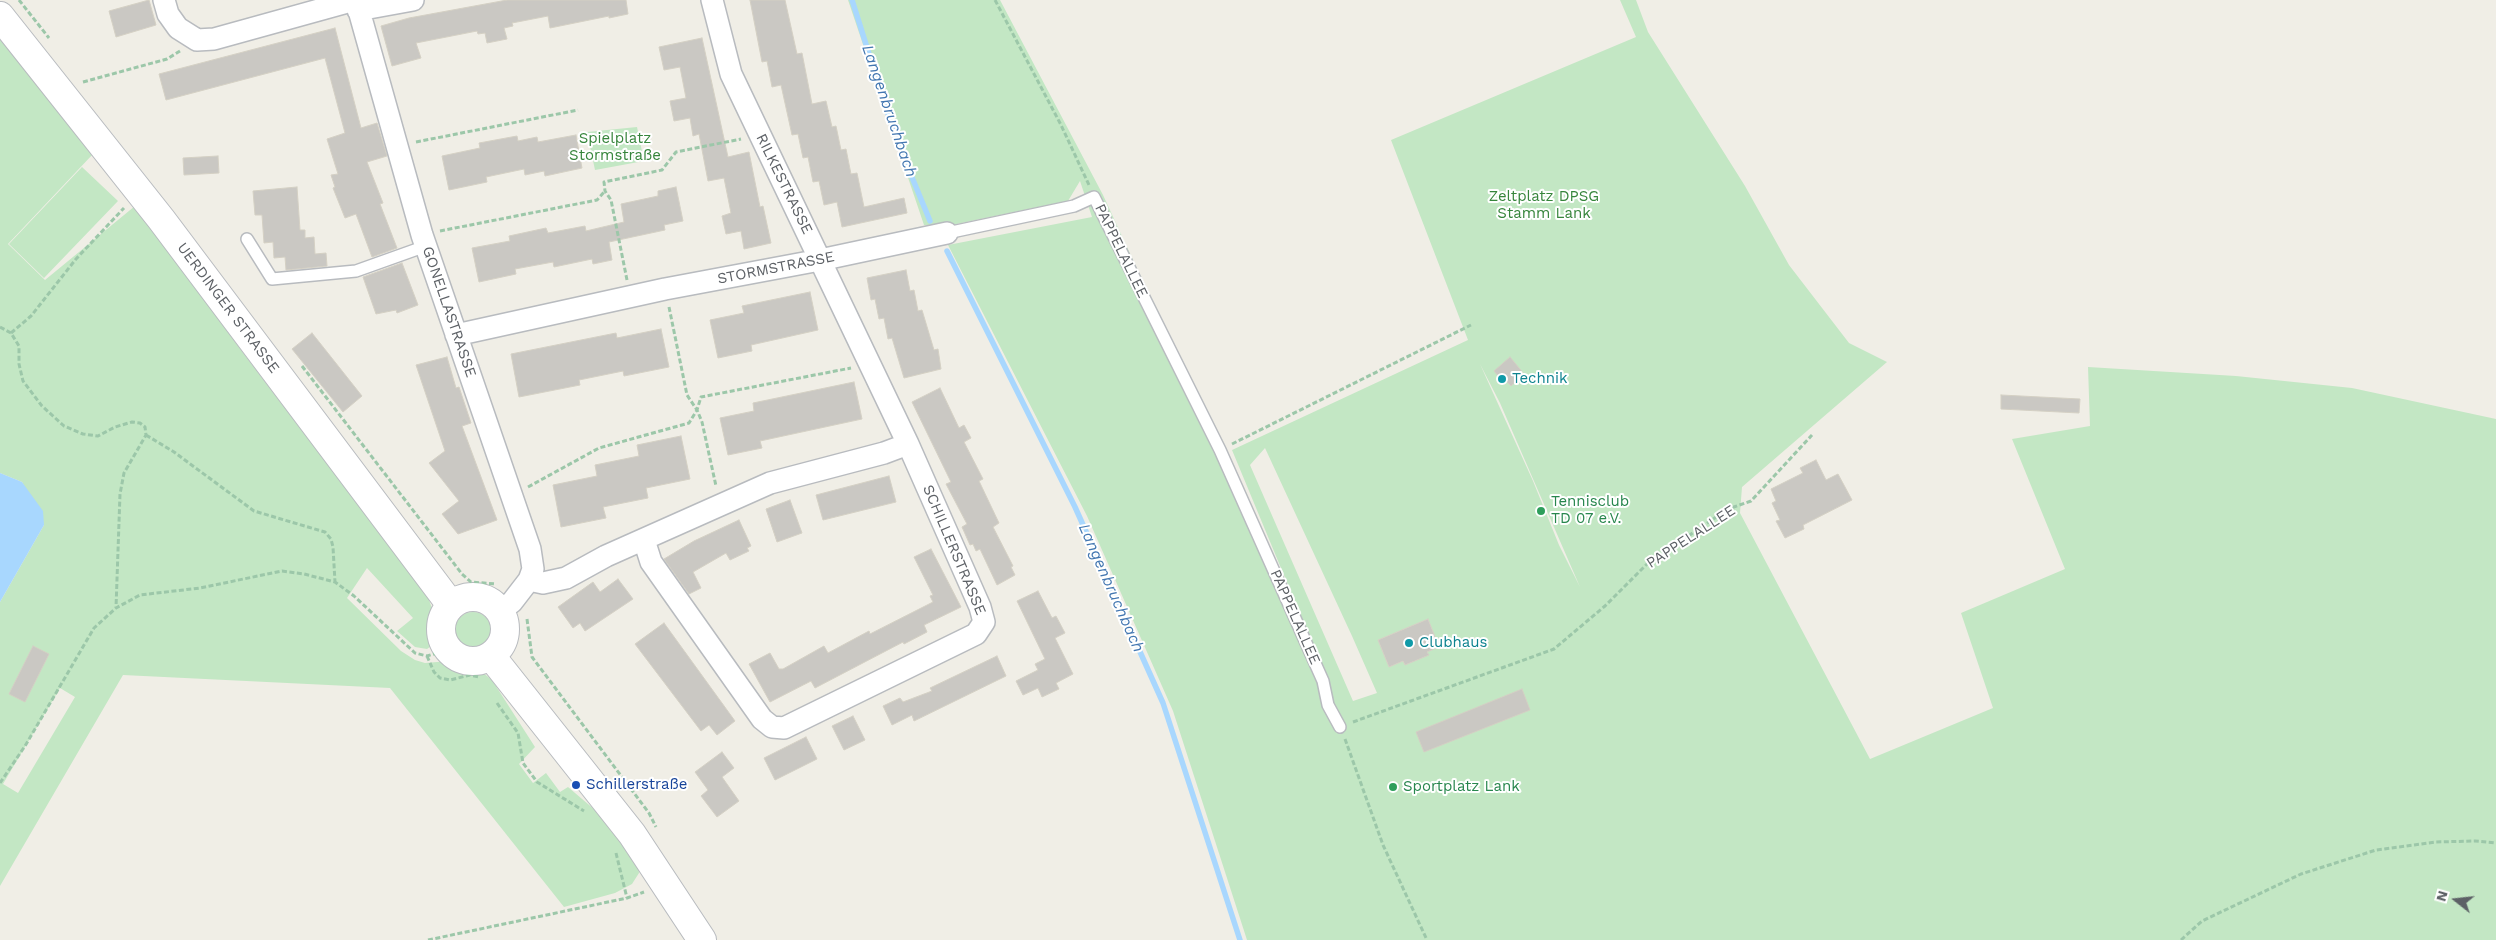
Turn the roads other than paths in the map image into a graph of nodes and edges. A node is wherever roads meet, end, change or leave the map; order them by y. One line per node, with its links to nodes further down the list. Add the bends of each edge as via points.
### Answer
1 (164, 0): 4 (street, via 168,14 178,28 198,40 214,39)
2 (413, 0): 4 (street)
3 (712, 0): 10 (street, RILKESTRASSE, via 731,74)
4 (356, 3): 9 (street, GONELLASTRASSE)
5 (0, 16): 15 (street, UERDINGER STRASSE, via 161,219)
6 (1094, 197): 7 (lane, STORMSTRASSE, via 1074,206); 18 (lane, PAPPELALLEE, via 1220,450 1323,680 1328,705)
7 (947, 233): 10 (street, STORMSTRASSE)
8 (247, 239): 9 (lane, via 272,279 356,271)
9 (424, 240): 11 (street, GONELLASTRASSE)
10 (820, 260): 11 (street, STORMSTRASSE, via 665,289); 12 (street, RILKESTRASSE)
11 (456, 335): 14 (street, GONELLASTRASSE, via 531,554)
12 (908, 444): 13 (street, via 770,483); 13 (street, SCHILLERSTRASSE, via 980,607 982,628 976,634 784,728 772,727 762,719 651,562)
13 (644, 540): 14 (street, via 566,578 543,583)
14 (529, 580): 16 (street, via 512,602)
15 (451, 605): 16 (street, via 461,599 477,597 492,603); 17 (street, via 440,626 442,639 437,653 468,662)
16 (500, 611): 17 (street, via 505,622 505,635)
17 (492, 656): 19 (street, via 632,834)
18 (1340, 727)
19 (702, 940)

